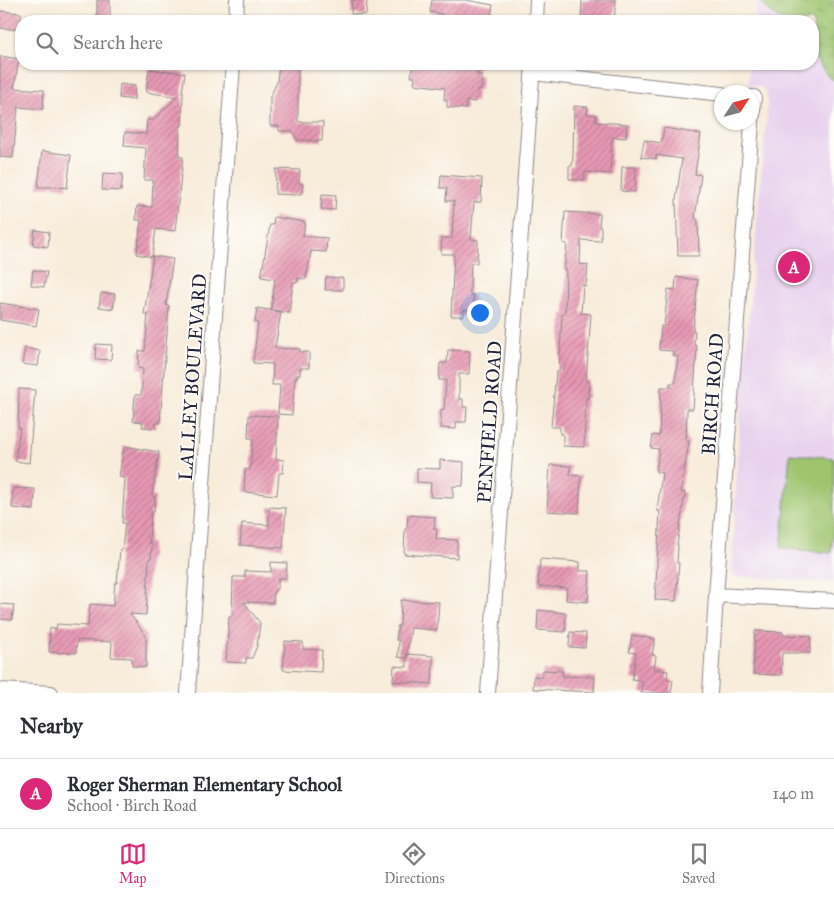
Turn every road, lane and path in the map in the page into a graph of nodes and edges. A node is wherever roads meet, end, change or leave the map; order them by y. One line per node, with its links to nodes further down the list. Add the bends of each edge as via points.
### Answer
1 (237, 0): 3 (street)
2 (537, 0): 4 (street)
3 (236, 15)
4 (536, 15)
5 (233, 70): 14 (street, LALLEY BOULEVARD)
6 (533, 70): 15 (street, PENFIELD ROAD)
7 (548, 70): 8 (street)
8 (714, 93)
9 (751, 130): 10 (street, BIRCH ROAD)
10 (716, 596): 11 (street); 16 (street, BIRCH ROAD)
11 (834, 601)
12 (0, 690): 13 (street)
13 (52, 693)
14 (188, 693)
15 (488, 693)
16 (710, 693)

